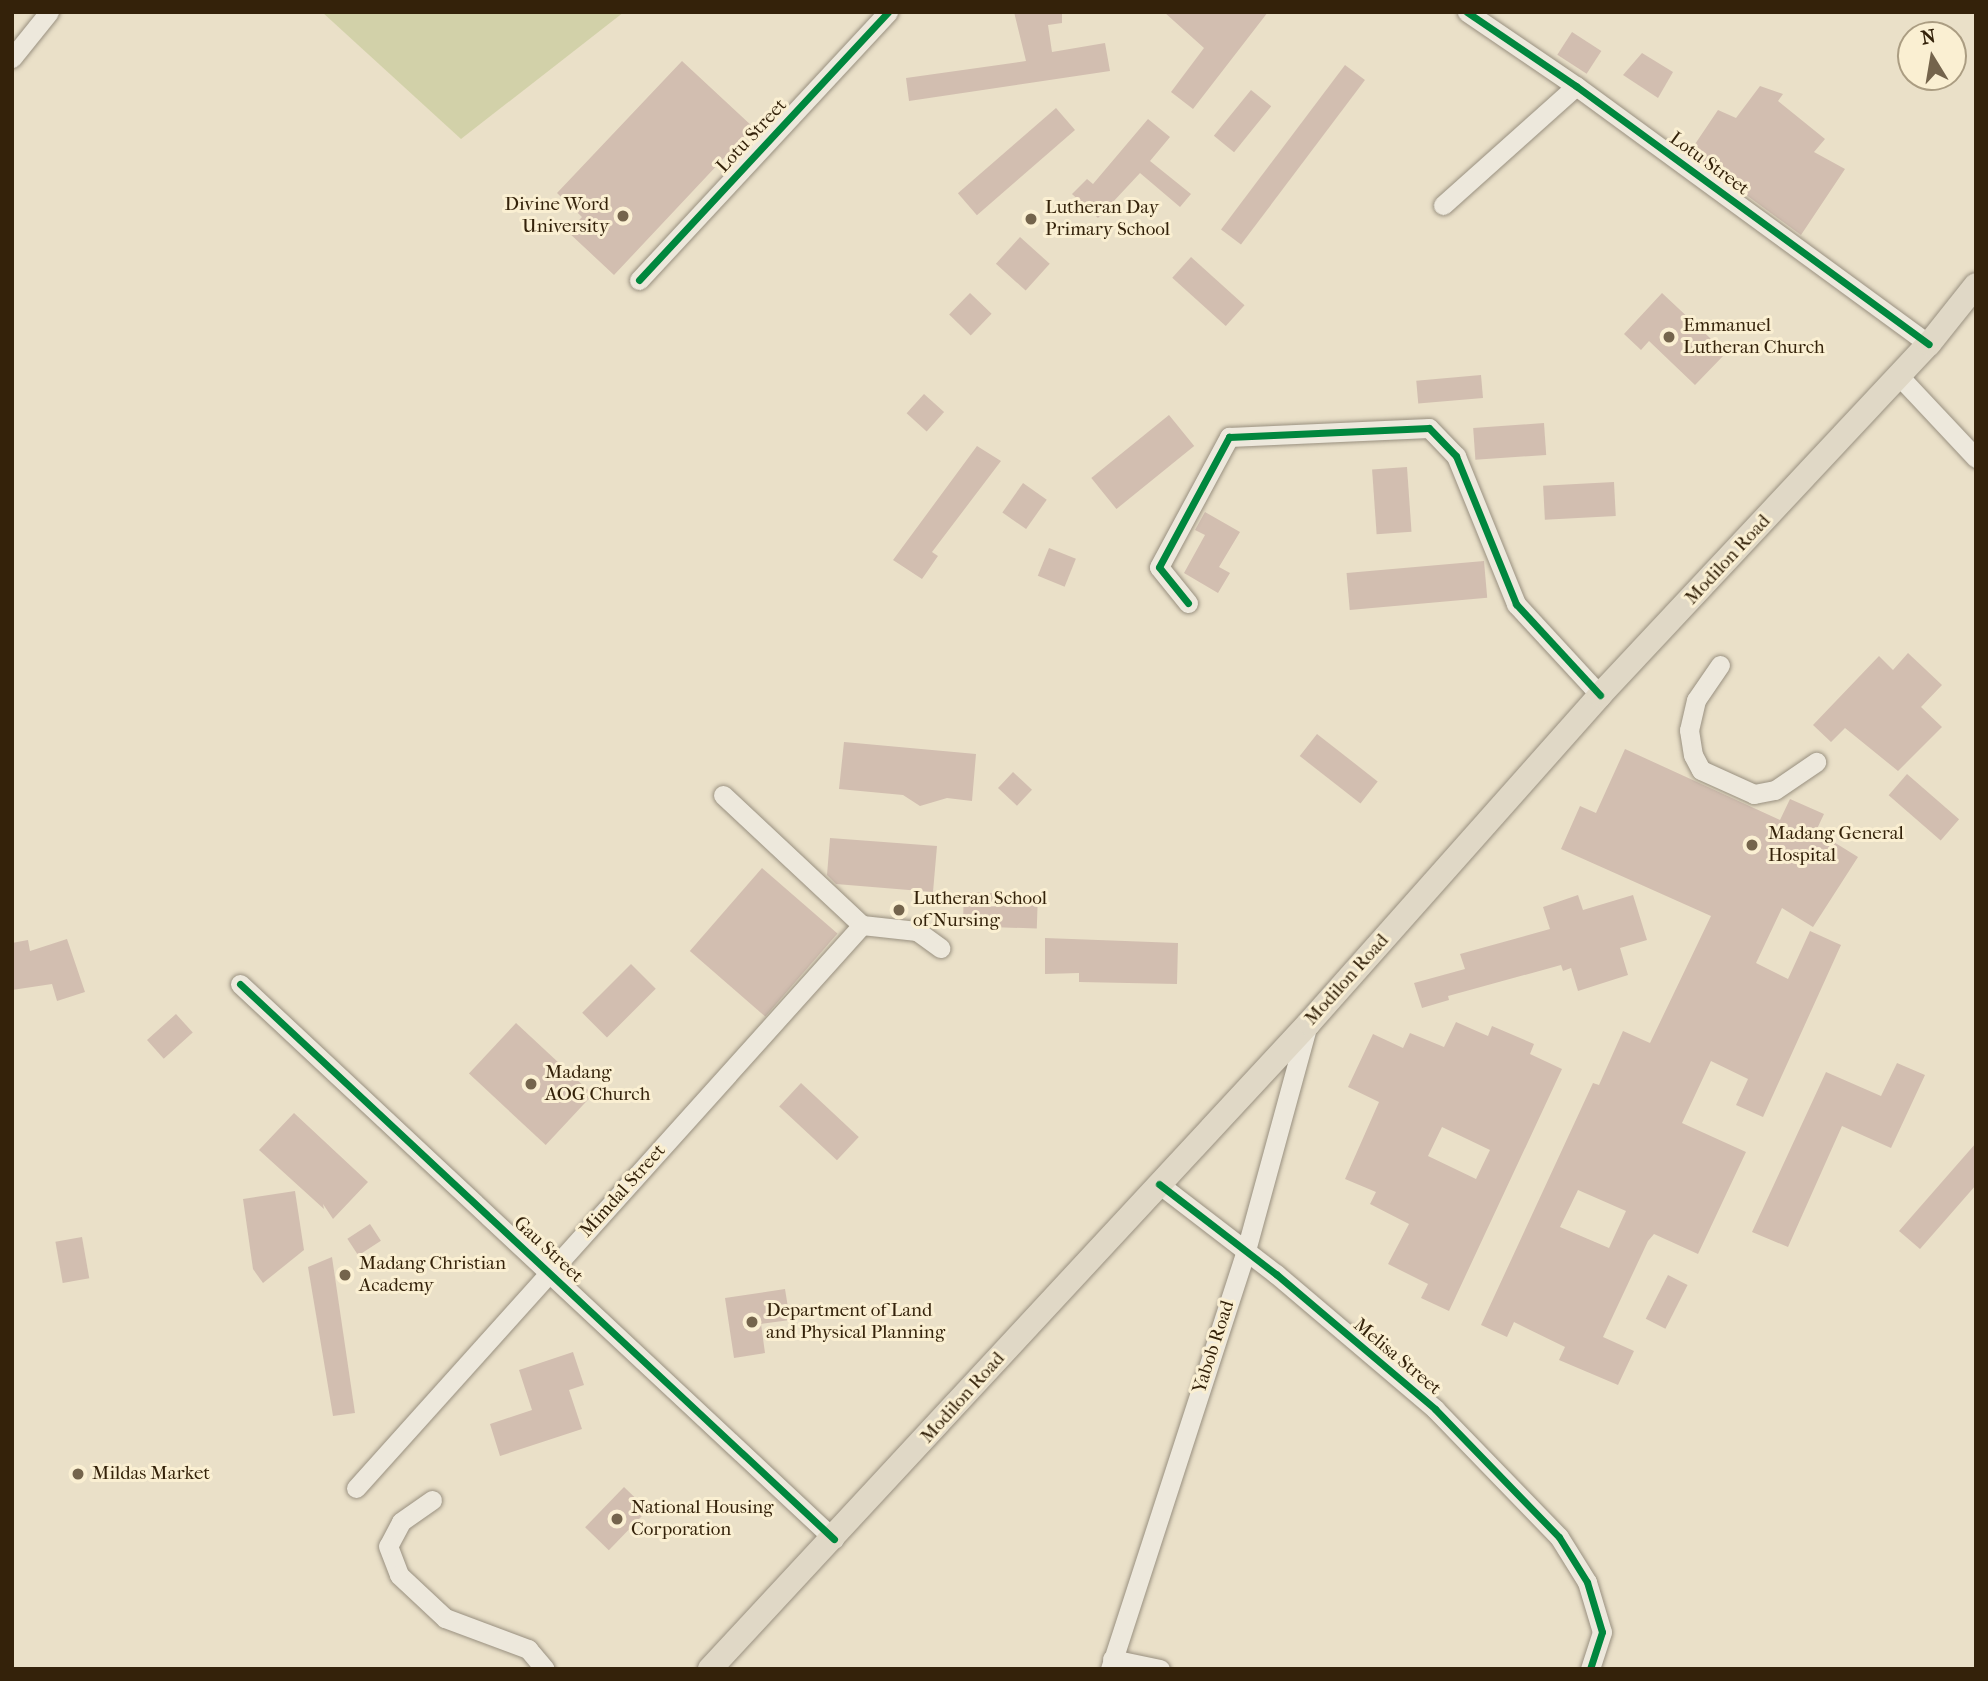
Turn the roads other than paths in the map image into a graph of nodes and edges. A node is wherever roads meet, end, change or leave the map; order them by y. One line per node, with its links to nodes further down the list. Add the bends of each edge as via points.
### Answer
1 (49, 12): 4 (street)
2 (888, 12): 7 (street, Lotu Street)
3 (1467, 12): 5 (street, Lotu Street)
4 (12, 58)
5 (1576, 86): 6 (street); 9 (street, Lotu Street)
6 (1443, 205)
7 (639, 280)
8 (1976, 285): 9 (main road, Modilon Road)
9 (1929, 344): 10 (main road, Modilon Road)
10 (1898, 375): 11 (street); 14 (main road, Modilon Road)
11 (1976, 458)
12 (1188, 603): 14 (street, via 1159,567 1229,437 1429,428 1456,456 1516,604)
13 (1720, 665): 15 (street, via 1696,700 1689,730 1701,770 1754,794 1775,790)
14 (1601, 695): 20 (main road, Modilon Road)
15 (1816, 762)
16 (723, 795): 17 (street)
17 (862, 925): 18 (street, via 917,931); 23 (street, Mimdal Street)
18 (940, 948)
19 (240, 984): 23 (street, Gau Street)
20 (1309, 1023): 21 (main road, Modilon Road); 22 (street, Yabob Road)
21 (1159, 1184): 22 (street, Melisa Street); 26 (main road, Modilon Road)
22 (1245, 1254): 27 (street, Yabob Road); 31 (street, Melisa Street, via 1276,1274 1435,1409 1559,1537 1587,1582 1602,1632)
23 (549, 1273): 24 (street, Mimdal Street); 26 (street, Gau Street)
24 (356, 1488)
25 (432, 1500): 28 (street, via 401,1522 388,1546 399,1575 445,1618 528,1649)
26 (834, 1539): 29 (main road, Modilon Road)
27 (1111, 1664): 30 (street)
28 (545, 1669)
29 (710, 1669)
30 (1160, 1669)
31 (1590, 1669)

